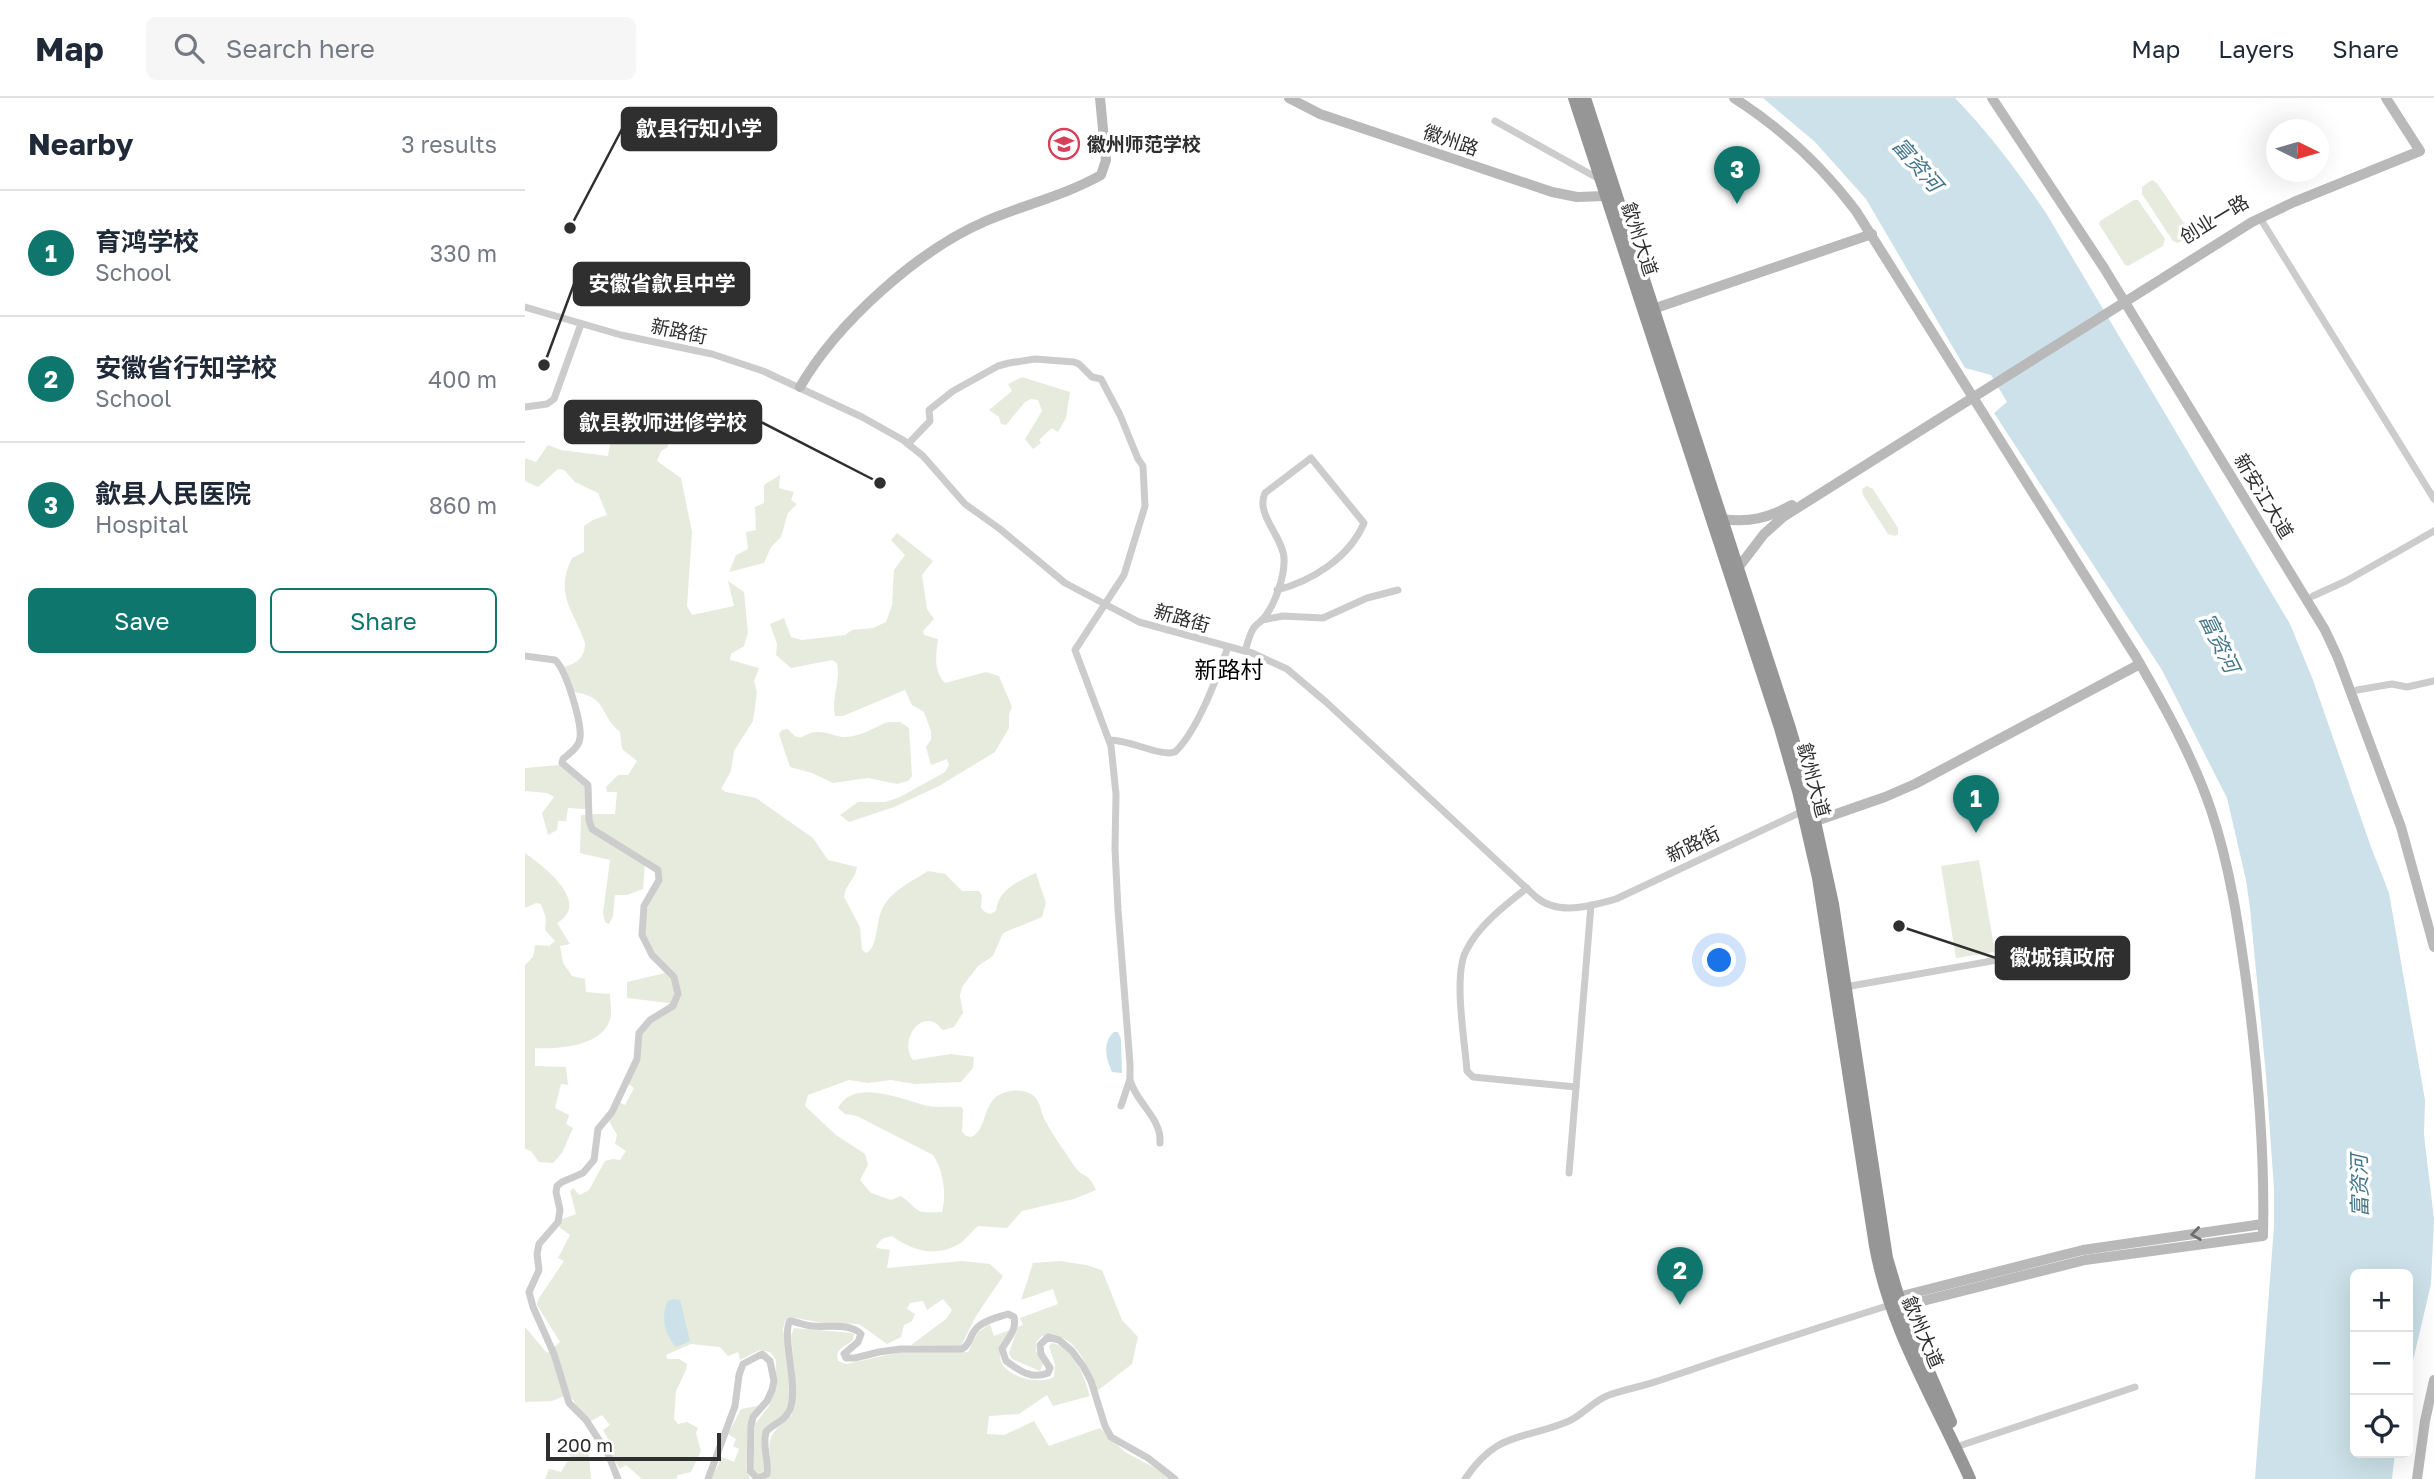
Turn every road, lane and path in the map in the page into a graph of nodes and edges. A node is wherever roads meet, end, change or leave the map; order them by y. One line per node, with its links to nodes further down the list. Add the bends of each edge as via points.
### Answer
1 (1100, 98): 19 (street, via 1106,160 1101,175 984,222 924,255 836,337)
2 (1289, 98): 12 (street, 徽州路, via 1319,114 1552,192)
3 (1574, 98): 11 (highway, 歙州大道)
4 (1585, 98): 17 (highway, 歙州大道)
5 (1734, 98): 14 (street, via 1807,155 1848,199)
6 (1992, 98): 15 (street, 新安江大道)
7 (2000, 98): 15 (street, 新安江大道)
8 (2386, 98): 10 (street)
9 (1495, 121): 11 (street)
10 (2418, 149): 13 (street, 创业一路); 15 (street, 创业一路, via 2269,207)
11 (1601, 180): 12 (highway, 歙州大道)
12 (1606, 196): 39 (highway, 歙州大道)
13 (2260, 218): 15 (street, 创业一路); 23 (street)
14 (1872, 234): 17 (street); 20 (street)
15 (2122, 300): 20 (street); 29 (street, 新安江大道); 44 (street, 新安江大道, via 2331,642 2401,827)
16 (525, 307): 18 (street, 新路街)
17 (1653, 309): 24 (highway, 歙州大道)
18 (581, 324): 19 (street, 新路街, via 712,354); 21 (street, via 554,399)
19 (800, 387): 22 (street, 新路街)
20 (1971, 396): 24 (street, via 1789,506 1759,520); 26 (street, via 1783,517); 35 (street)
21 (525, 407)
22 (908, 444): 30 (street, 新路街, via 965,504 1065,583); 30 (street, via 930,421 929,410 998,366 1035,359 1074,362 1101,379 1143,466 1146,494 1124,575)
23 (2434, 499)
24 (1722, 519): 26 (highway, 歙州大道)
25 (2434, 531): 29 (street)
26 (1738, 568): 40 (highway, 歙州大道)
27 (1276, 590): 27 (street, via 1284,556 1263,498 1311,458 1364,523 1337,560 1305,581); 31 (street)
28 (1398, 590): 31 (street, via 1323,618)
29 (2313, 596): 37 (street, 新安江大道, via 2337,639)
30 (1104, 604): 32 (street, 新路街, via 1151,627); 38 (street, via 1075,650)
31 (1262, 620): 33 (street, via 1252,630)
32 (1228, 647): 33 (street, 新路街); 38 (street, via 1199,715 1175,752 1166,754)
33 (1245, 652): 41 (street, 新路街, via 1287,669)
34 (525, 656): 57 (street, via 555,660 563,669 580,733 577,746 562,763 588,785 592,829 658,870 659,880 644,906 642,935 652,955 674,977 678,990 673,1006 639,1033 637,1059 612,1112 597,1131 594,1160 583,1173 557,1186 558,1222 539,1244 539,1270 529,1292 569,1403 608,1454)
35 (2140, 664): 40 (street, via 1916,784); 52 (street, via 2197,775 2222,847 2254,1041 2263,1148)
36 (2434, 681): 37 (street)
37 (2357, 690): 43 (street, 新安江大道, via 2407,825)
38 (1110, 740): 47 (street)
39 (1803, 811): 42 (street, 新路街, via 1616,898); 53 (highway, 歙州大道, via 1823,905 1875,1246)
40 (1816, 821): 46 (highway, 歙州大道)
41 (1527, 888): 42 (street, 新路街, via 1554,908); 48 (street, via 1486,924 1464,956 1460,1005 1467,1071 1473,1077)
42 (1591, 905): 48 (street)
43 (2434, 922)
44 (2434, 947)
45 (2036, 953): 46 (street)
46 (1845, 987): 53 (highway, 歙州大道)
47 (1130, 1079): 49 (street); 50 (street, via 1159,1127)
48 (1576, 1087): 51 (street)
49 (1121, 1106)
50 (1160, 1143)
51 (1569, 1173)
52 (2263, 1224): 53 (street, one-way to 53, via 2083,1250); 53 (street, via 2263,1236 2085,1260)
53 (1894, 1303): 56 (highway, 歙州大道); 60 (street, via 1608,1395 1569,1421 1501,1443); 61 (highway, 歙州大道, via 1930,1396)
54 (2434, 1380): 63 (street)
55 (2135, 1387): 56 (street)
56 (1962, 1445): 62 (highway, 歙州大道)
57 (618, 1479)
58 (708, 1479): 59 (street, via 735,1406 743,1364 762,1354 770,1361 774,1381 767,1401 752,1419 750,1471 760,1478 767,1474 766,1432 783,1419 791,1404 786,1328 790,1321 857,1330 859,1340 844,1354 855,1358 890,1350 964,1349 980,1325 1008,1314 1015,1322 1002,1349 1006,1361 1028,1375 1044,1375 1050,1367 1040,1345 1048,1338 1059,1340 1086,1370 1111,1437)
59 (1175, 1479)
60 (1465, 1479)
61 (1971, 1479)
62 (1978, 1479)
63 (2417, 1479)

